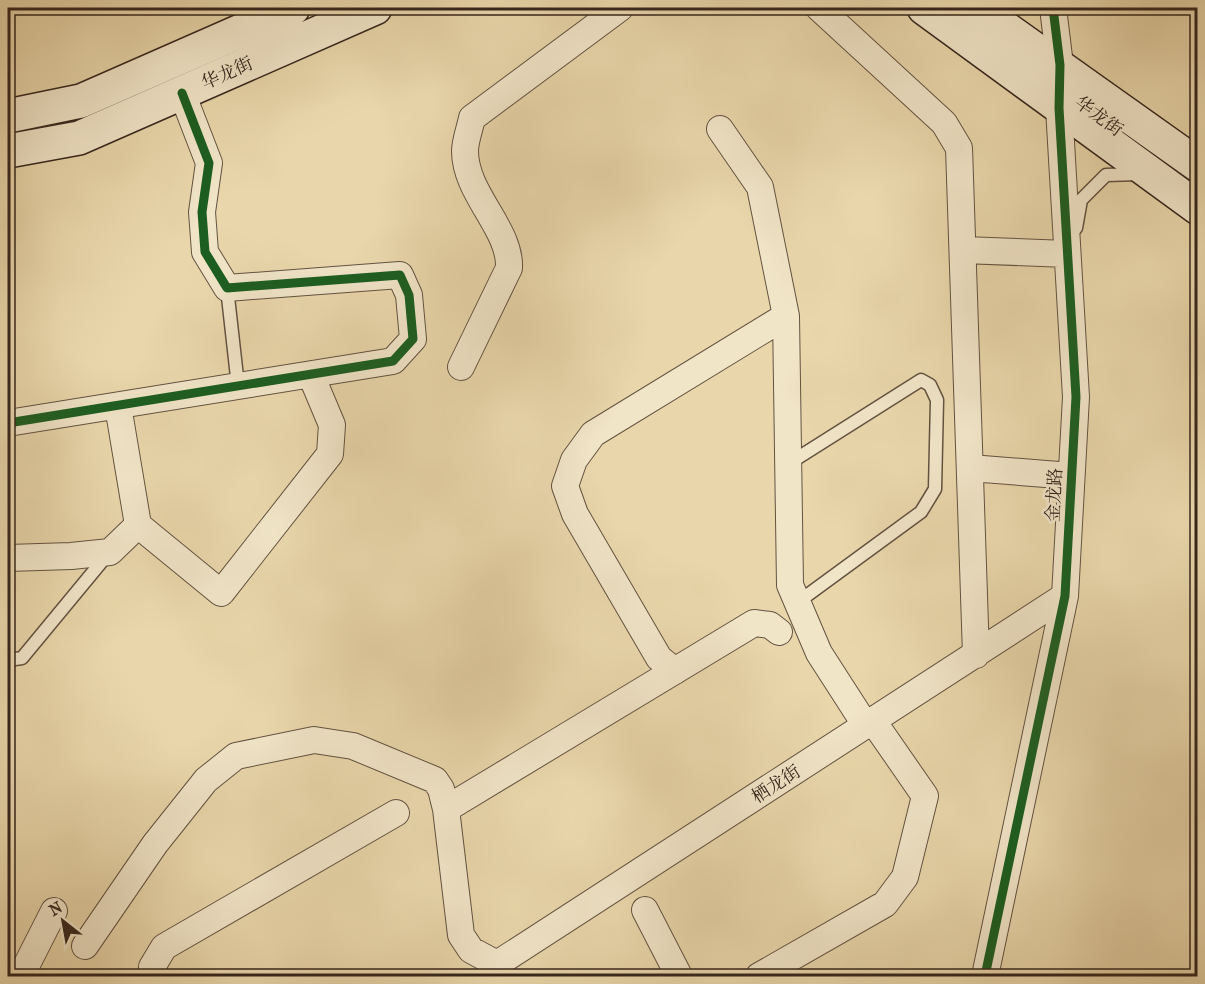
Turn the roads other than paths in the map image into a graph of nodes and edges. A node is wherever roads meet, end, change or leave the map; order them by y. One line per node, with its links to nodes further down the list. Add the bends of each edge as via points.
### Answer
1 (293, 8): 11 (main road, 华龙街, via 81,101)
2 (375, 8): 9 (main road, 华龙街)
3 (620, 8): 22 (street, via 472,118 465,151 473,188 510,254 509,268)
4 (819, 8): 17 (street, via 944,123 959,148)
5 (924, 8): 10 (main road, 华龙街)
6 (976, 8): 8 (main road, 华龙街)
7 (1053, 8): 8 (street, 金龙路)
8 (1060, 65): 10 (street, 金龙路); 14 (main road, 华龙街)
9 (182, 93): 13 (main road, 华龙街, via 79,138); 20 (street, via 209,163 202,212 205,252)
10 (1059, 108): 15 (main road, 华龙街); 18 (street, 金龙路)
11 (8, 116)
12 (720, 129): 21 (street, via 760,187)
13 (8, 151)
14 (1197, 165)
15 (1157, 178): 16 (main road, 华龙街); 19 (lane, via 1132,173 1106,175 1081,200)
16 (1197, 208)
17 (963, 250): 18 (street); 28 (street)
18 (1068, 254): 19 (street, 金龙路)
19 (1069, 282): 29 (street, 金龙路, via 1076,397)
20 (227, 288): 23 (street, via 400,275 409,295 413,339 393,361); 24 (lane)
21 (786, 316): 27 (street); 38 (street, via 593,434 574,460 565,486 575,514 659,658)
22 (461, 367)
23 (311, 375): 24 (street); 30 (street, via 332,425 330,454 221,593)
24 (238, 386): 25 (street)
25 (118, 406): 26 (street); 30 (street)
26 (8, 423)
27 (788, 464): 34 (street, via 790,585); 34 (lane, via 921,380 930,385 937,400 935,489 921,512)
28 (970, 468): 29 (street); 36 (street)
29 (1071, 476): 33 (street, 金龙路)
30 (138, 525): 31 (street)
31 (110, 552): 32 (street); 37 (lane, via 22,658)
32 (8, 558)
33 (1065, 596): 36 (street, 栖龙街); 50 (street, 金龙路)
34 (798, 602): 39 (street, via 819,653)
35 (779, 632): 38 (street, via 770,625 754,622)
36 (976, 655): 39 (street, 栖龙街)
37 (8, 660)
38 (675, 670): 40 (street)
39 (870, 723): 45 (street, 栖龙街); 49 (street, via 925,796 905,877 885,904)
40 (446, 809): 44 (street, via 435,780 353,746 314,740 236,756 206,780 155,844); 45 (street, via 461,935 471,950)
41 (396, 813): 47 (street, via 164,947 152,967)
42 (645, 910): 48 (street)
43 (54, 911): 46 (street)
44 (85, 946)
45 (496, 970)
46 (21, 976)
47 (156, 976)
48 (679, 976)
49 (759, 976)
50 (985, 976)

